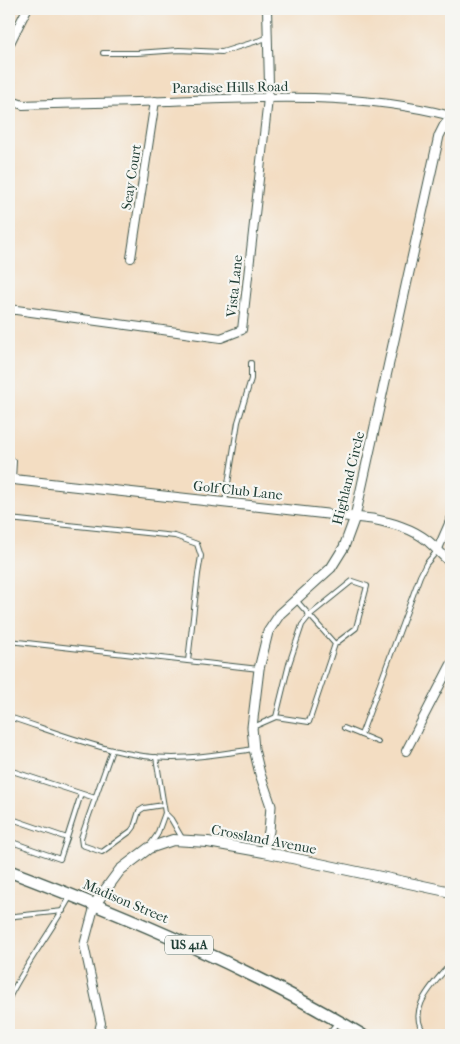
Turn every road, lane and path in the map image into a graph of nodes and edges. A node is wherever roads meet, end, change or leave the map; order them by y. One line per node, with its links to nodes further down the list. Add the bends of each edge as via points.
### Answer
1 (27, 9): 4 (street)
2 (267, 9): 3 (street, Vista Lane)
3 (267, 38): 5 (lane, via 222,52); 6 (street, Vista Lane)
4 (9, 45)
5 (104, 53)
6 (268, 96): 8 (street, Paradise Hills Road); 9 (street, Paradise Hills Road, via 368,102); 11 (street, Vista Lane, via 242,330 221,338)
7 (9, 100): 8 (street, Paradise Hills Road, via 23,105)
8 (155, 101): 10 (street, Seay Court)
9 (451, 117): 16 (street, Highland Circle, via 439,136)
10 (131, 258)
11 (9, 308)
12 (252, 363): 15 (lane)
13 (9, 460): 14 (lane, via 14,461)
14 (11, 479): 15 (street, Golf Club Lane)
15 (225, 502): 16 (street, Golf Club Lane)
16 (355, 517): 19 (street, Golf Club Lane, via 402,526 428,541); 21 (street, Highland Circle, via 344,547 330,568)
17 (9, 519): 25 (lane, via 175,536 197,544 201,556)
18 (451, 519): 19 (street)
19 (437, 551): 20 (street, Golf Club Lane); 32 (lane, via 420,576)
20 (451, 564)
21 (296, 600): 22 (lane); 27 (street, Highland Circle, via 280,614 268,632)
22 (310, 615): 24 (lane); 24 (lane, via 352,581 367,586 356,628); 29 (lane, via 302,625)
23 (9, 641): 25 (lane)
24 (335, 644): 29 (lane, via 309,722)
25 (188, 661): 27 (lane)
26 (451, 664): 36 (street)
27 (259, 669): 30 (street, Highland Circle)
28 (9, 717): 35 (lane)
29 (276, 717): 30 (lane)
30 (252, 727): 34 (street, Highland Circle)
31 (344, 728): 32 (lane)
32 (361, 735): 33 (lane)
33 (378, 742)
34 (254, 749): 37 (lane, via 197,758); 48 (street, Highland Circle, via 271,806)
35 (112, 750): 37 (lane); 40 (lane)
36 (406, 751)
37 (156, 757): 41 (lane)
38 (9, 771): 39 (lane)
39 (81, 794): 40 (lane); 44 (lane)
40 (95, 798): 41 (lane, via 81,841 82,845 102,852 134,828 139,811)
41 (163, 805): 42 (lane)
42 (165, 814): 46 (lane); 47 (lane)
43 (9, 818): 44 (lane)
44 (67, 838): 45 (lane, via 60,858)
45 (9, 841)
46 (185, 841): 47 (main road, Crossland Avenue, via 173,840); 48 (main road, Crossland Avenue)
47 (149, 848): 52 (main road, Crossland Avenue, via 120,870)
48 (264, 852): 50 (main road, Crossland Avenue)
49 (9, 871): 51 (main road, Madison Street / US 41A)
50 (451, 892)
51 (72, 895): 52 (main road, Madison Street / US 41A); 53 (lane)
52 (95, 904): 57 (main road, Madison Street / US 41A, via 171,936); 58 (street, via 84,945 101,1023)
53 (63, 911): 54 (lane); 56 (lane, via 20,975)
54 (9, 919)
55 (451, 963): 61 (lane, via 424,996 418,1012 418,1024)
56 (10, 998)
57 (339, 1022): 59 (lane); 60 (main road, Madison Street / US 41A)
58 (98, 1035)
59 (327, 1035)
60 (362, 1035)
61 (426, 1035)

